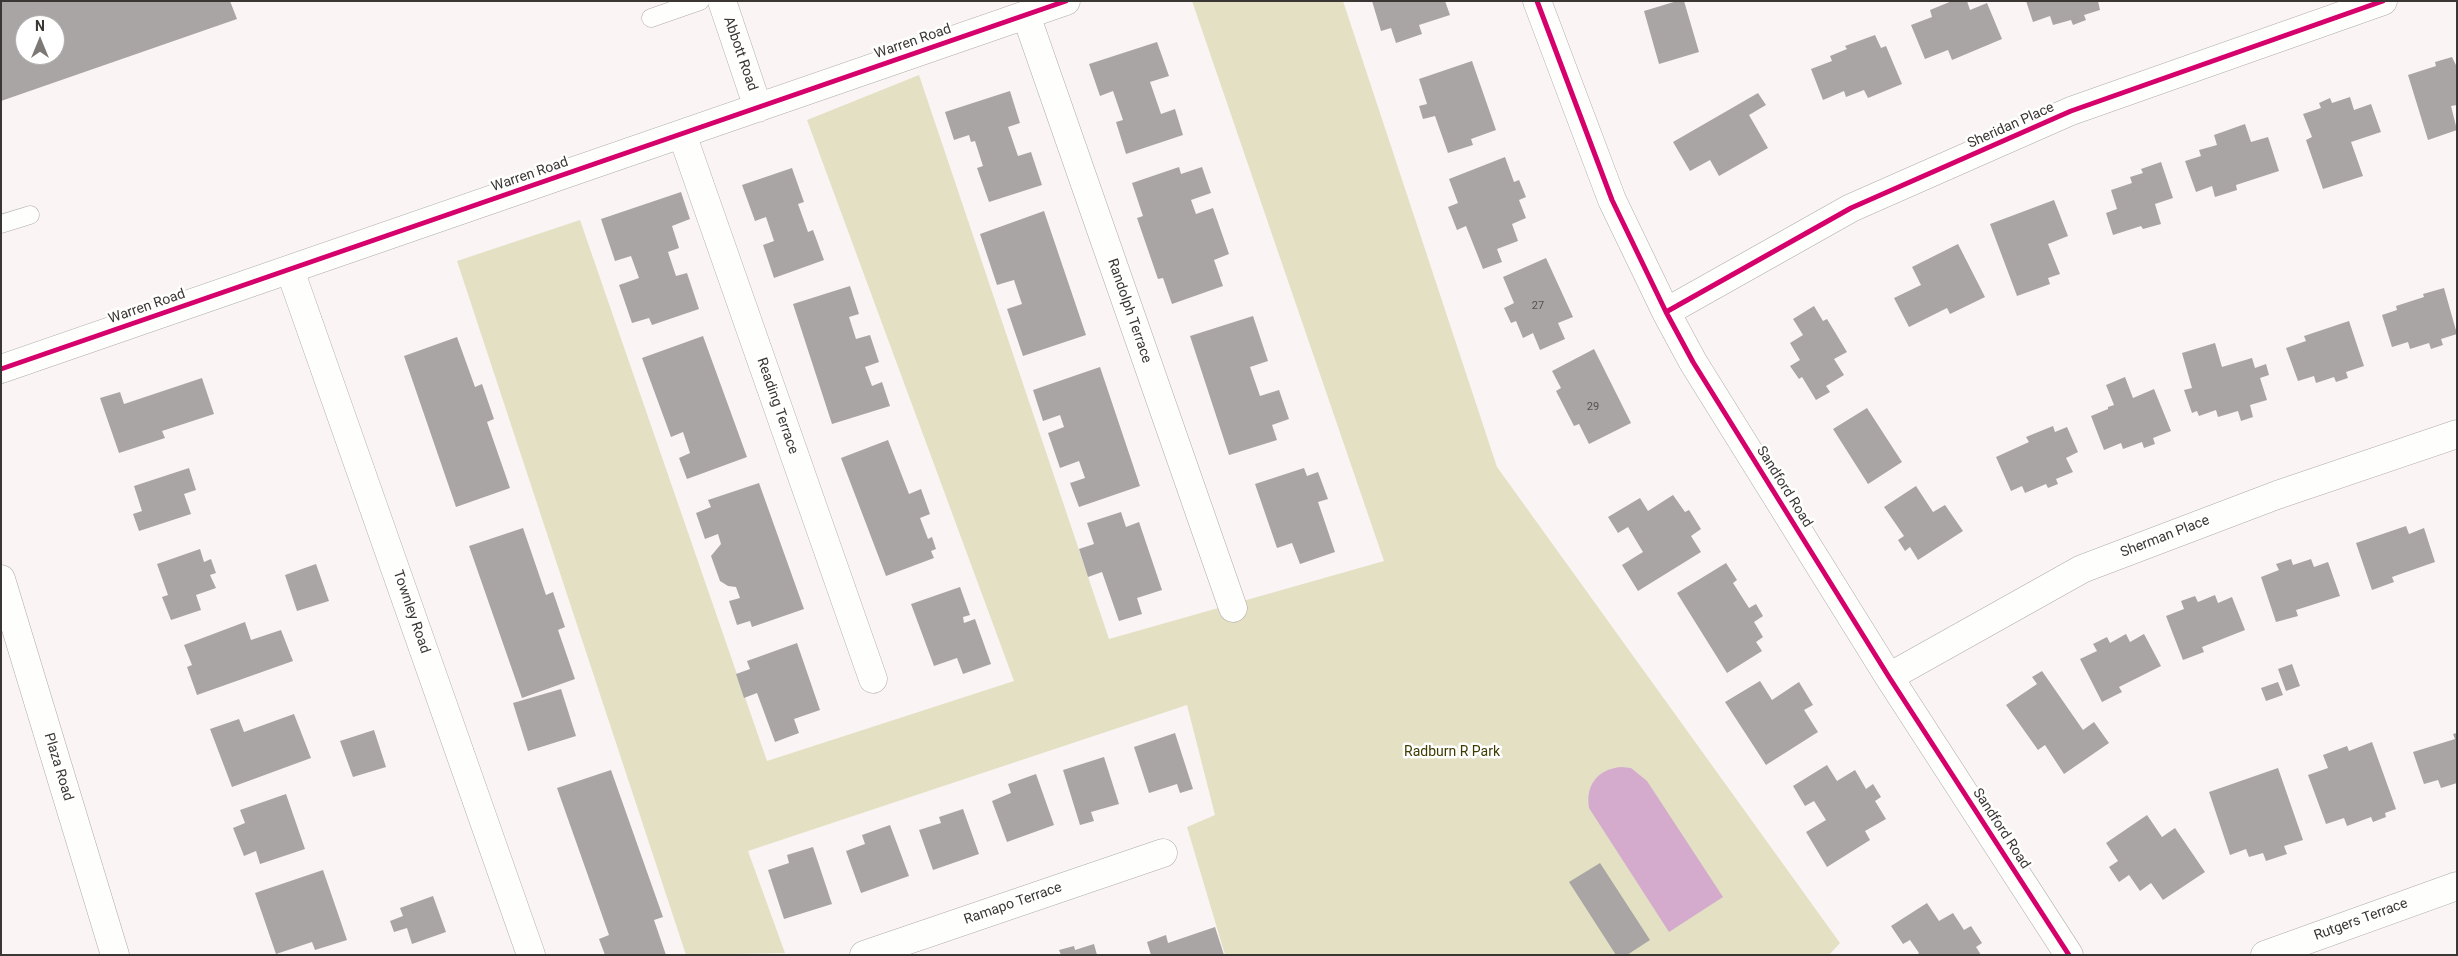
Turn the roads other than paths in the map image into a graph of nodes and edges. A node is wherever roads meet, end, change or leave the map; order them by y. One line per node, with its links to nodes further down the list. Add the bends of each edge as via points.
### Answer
1 (700, 1): 7 (lane)
2 (722, 1): 8 (street, Abbott Road)
3 (1066, 1): 6 (street, Warren Road)
4 (1537, 1): 13 (street, Sandford Road, via 1612,200)
5 (2383, 1): 13 (street, Sheridan Place, via 2071,111 1851,208)
6 (1026, 15): 8 (street, Warren Road); 17 (street, Randolph Terrace)
7 (651, 18)
8 (758, 108): 9 (street, Warren Road)
9 (682, 134): 12 (street, Warren Road); 19 (street, Reading Terrace)
10 (30, 215): 11 (lane)
11 (1, 224)
12 (290, 270): 14 (street, Warren Road); 23 (street, Townley Road)
13 (1666, 312): 18 (street, Sandford Road, via 1693,362)
14 (1, 370)
15 (2457, 434): 18 (street, Sherman Place, via 2277,495 2082,568)
16 (1, 580): 22 (street, Plaza Road)
17 (1233, 608)
18 (1889, 677): 25 (street, Sandford Road)
19 (872, 679)
20 (1163, 852): 24 (street, Ramapo Terrace)
21 (2457, 886): 26 (street, Rutgers Terrace)
22 (115, 955)
23 (531, 955)
24 (864, 955)
25 (2069, 955)
26 (2265, 955)

